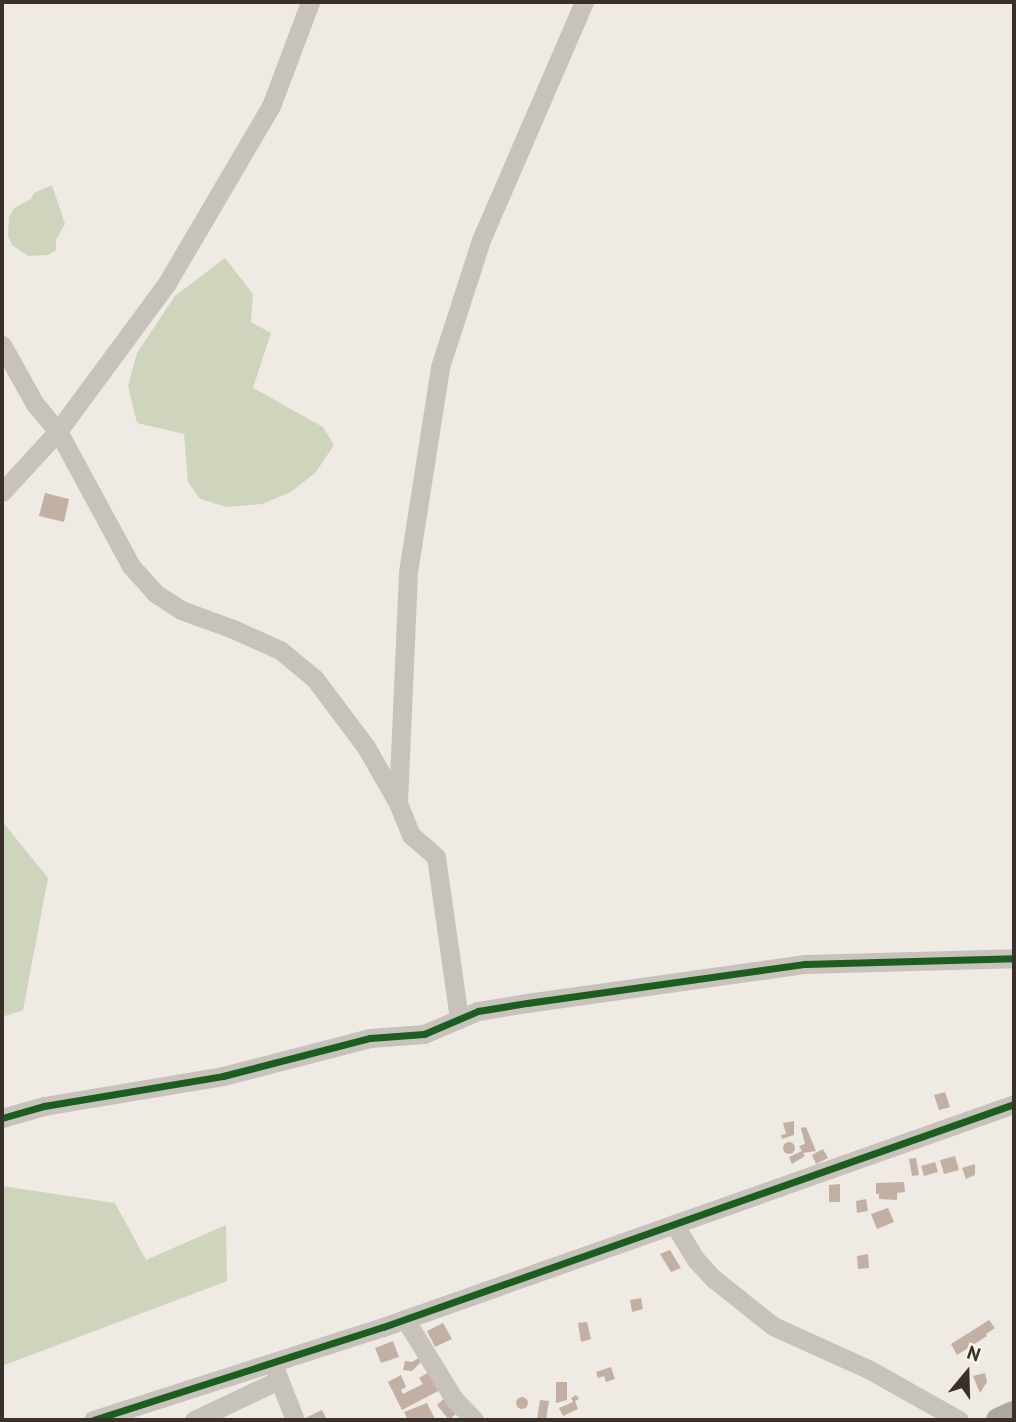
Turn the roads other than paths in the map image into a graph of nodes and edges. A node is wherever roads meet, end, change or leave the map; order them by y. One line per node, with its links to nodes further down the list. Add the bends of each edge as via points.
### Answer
1 (310, 2): 4 (street, via 271,106 167,283)
2 (584, 2): 6 (street, via 481,240 440,367 408,572)
3 (2, 345): 4 (street, via 36,404)
4 (58, 431): 5 (street); 6 (street, via 131,566 155,593 181,610 279,650 315,679 366,747)
5 (2, 492)
6 (398, 803): 8 (street, via 411,835 436,857)
7 (1014, 958): 8 (street, via 753,970 502,1007)
8 (459, 1019): 10 (street, via 424,1034 370,1038 223,1076 71,1101)
9 (1014, 1104): 11 (street)
10 (2, 1118)
11 (674, 1224): 12 (street); 19 (street, via 705,1270 772,1326 870,1370)
12 (405, 1319): 13 (street); 18 (street, via 454,1399)
13 (276, 1371): 15 (street); 16 (street); 17 (street)
14 (1014, 1413): 20 (main road)
15 (93, 1420)
16 (194, 1420)
17 (295, 1420)
18 (474, 1420)
19 (959, 1420)
20 (998, 1420)

